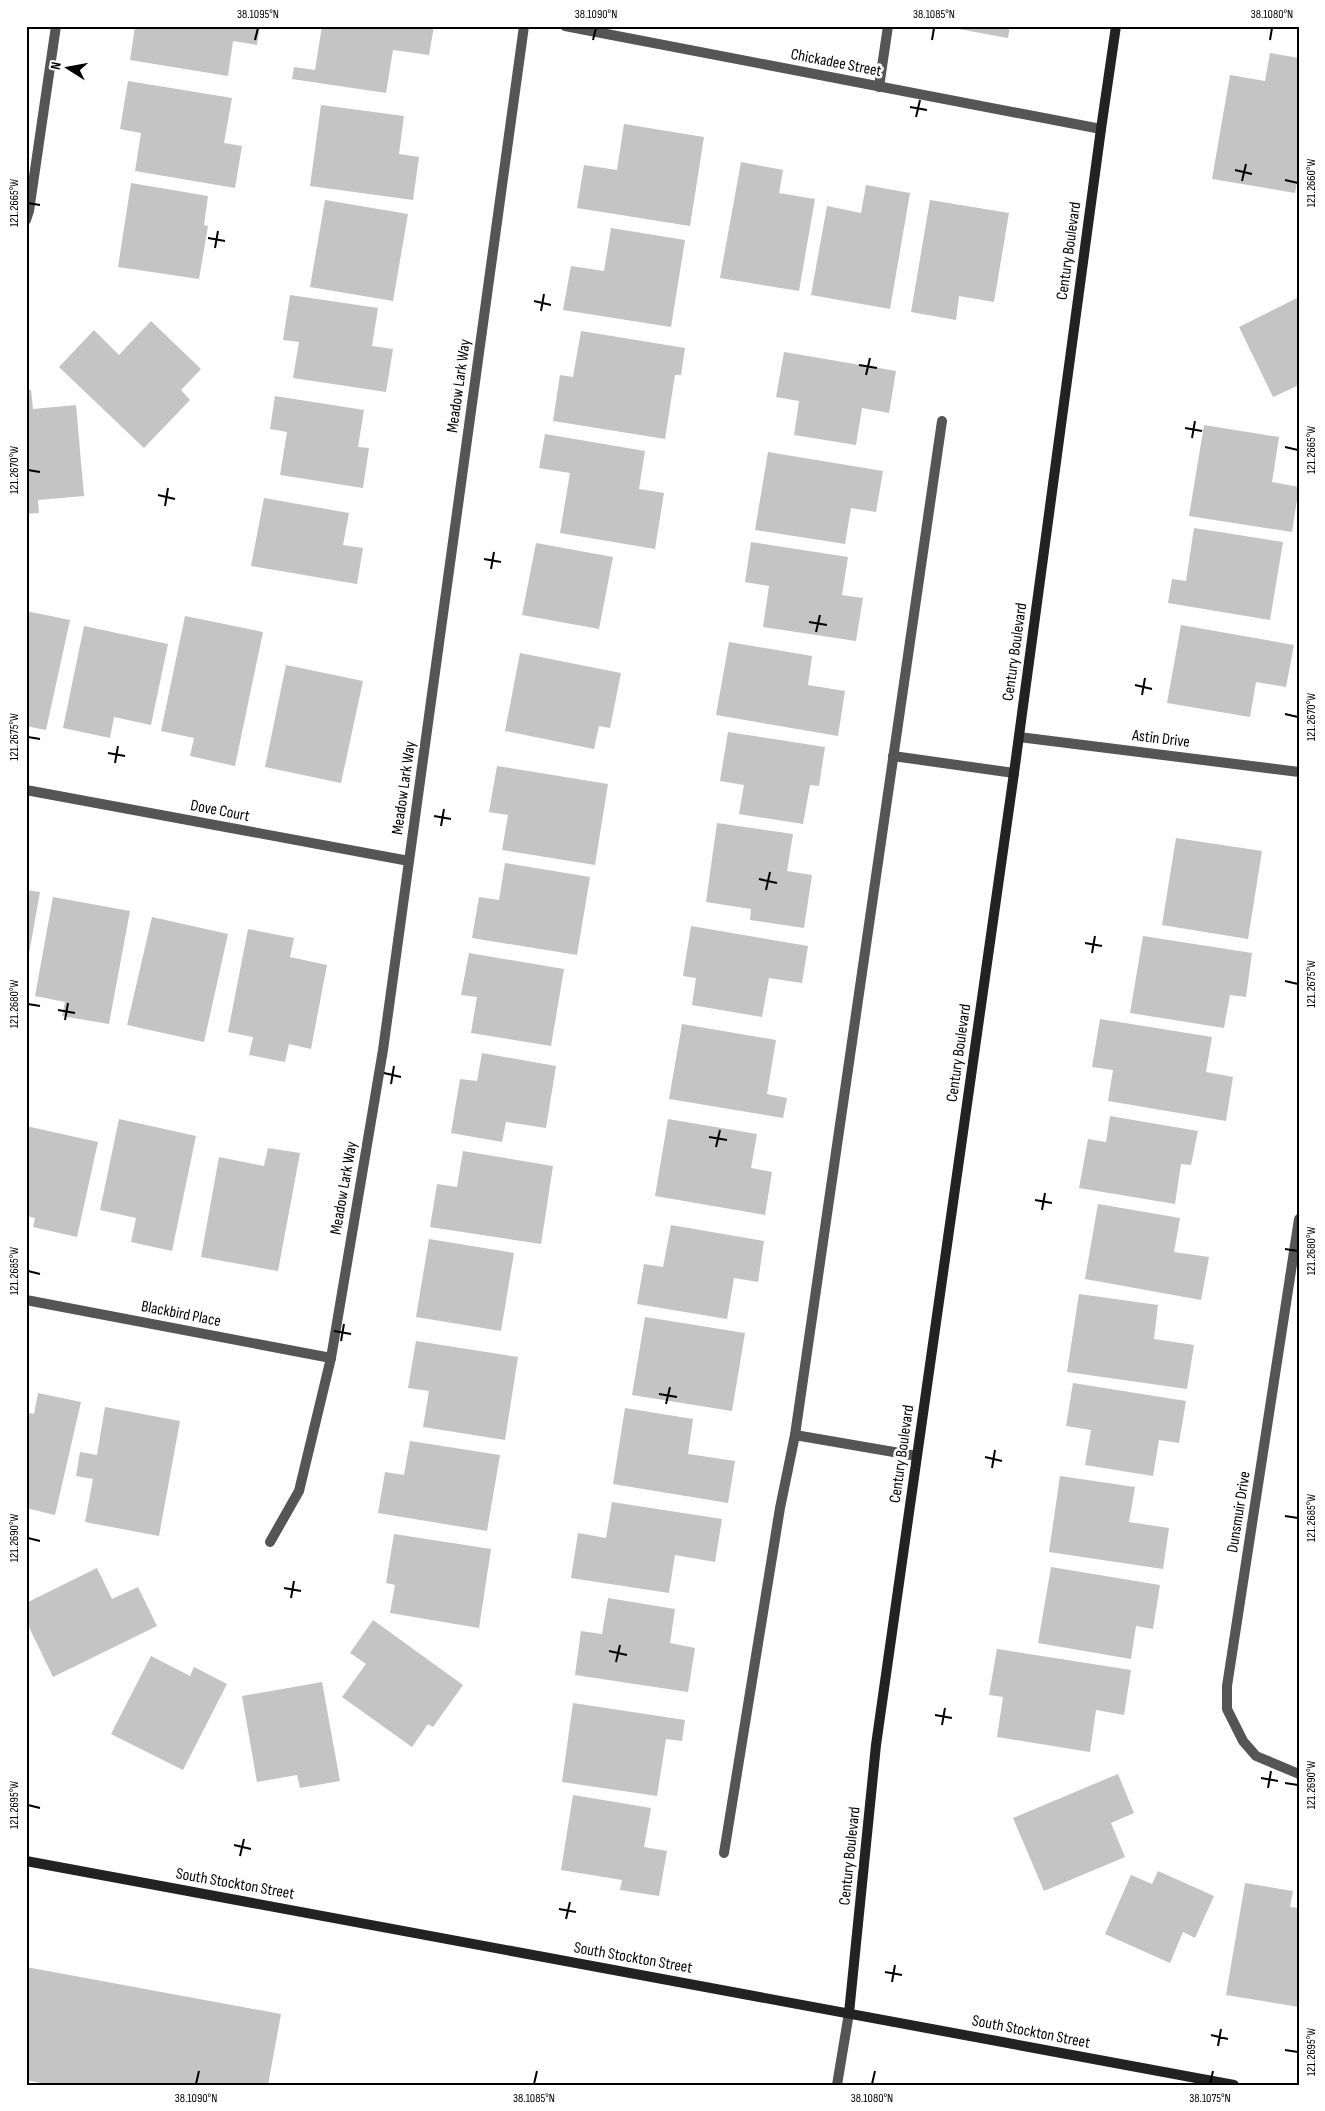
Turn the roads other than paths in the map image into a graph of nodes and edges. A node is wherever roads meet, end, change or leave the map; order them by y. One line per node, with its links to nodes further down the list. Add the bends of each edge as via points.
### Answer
1 (56, 26): 8 (street)
2 (524, 26): 15 (street, Meadow Lark Way)
3 (565, 26): 6 (street, Chickadee Street)
4 (888, 26): 6 (street)
5 (1116, 26): 7 (street, Century Boulevard)
6 (879, 87): 7 (street, Chickadee Street)
7 (1101, 129): 10 (street, Century Boulevard)
8 (26, 220)
9 (942, 421): 11 (street)
10 (1019, 737): 12 (street, Astin Drive); 13 (street, Century Boulevard)
11 (893, 756): 13 (street); 19 (street)
12 (1299, 772)
13 (1014, 773): 20 (street, Century Boulevard)
14 (26, 790): 15 (street, Dove Court)
15 (409, 861): 18 (street, Meadow Lark Way, via 383,1050)
16 (1299, 1219): 22 (street, Dunsmuir Drive, via 1229,1676 1227,1709 1243,1742 1256,1756)
17 (26, 1300): 18 (street, Blackbird Place)
18 (330, 1358): 21 (street, Meadow Lark Way, via 298,1491)
19 (795, 1435): 20 (street); 23 (street, via 780,1508)
20 (917, 1456): 25 (street, Century Boulevard, via 876,1745)
21 (270, 1542)
22 (1299, 1774)
23 (724, 1853)
24 (26, 1861): 25 (street, South Stockton Street)
25 (849, 2013): 26 (street, Century Boulevard); 27 (street, South Stockton Street)
26 (837, 2085)
27 (1234, 2085)

